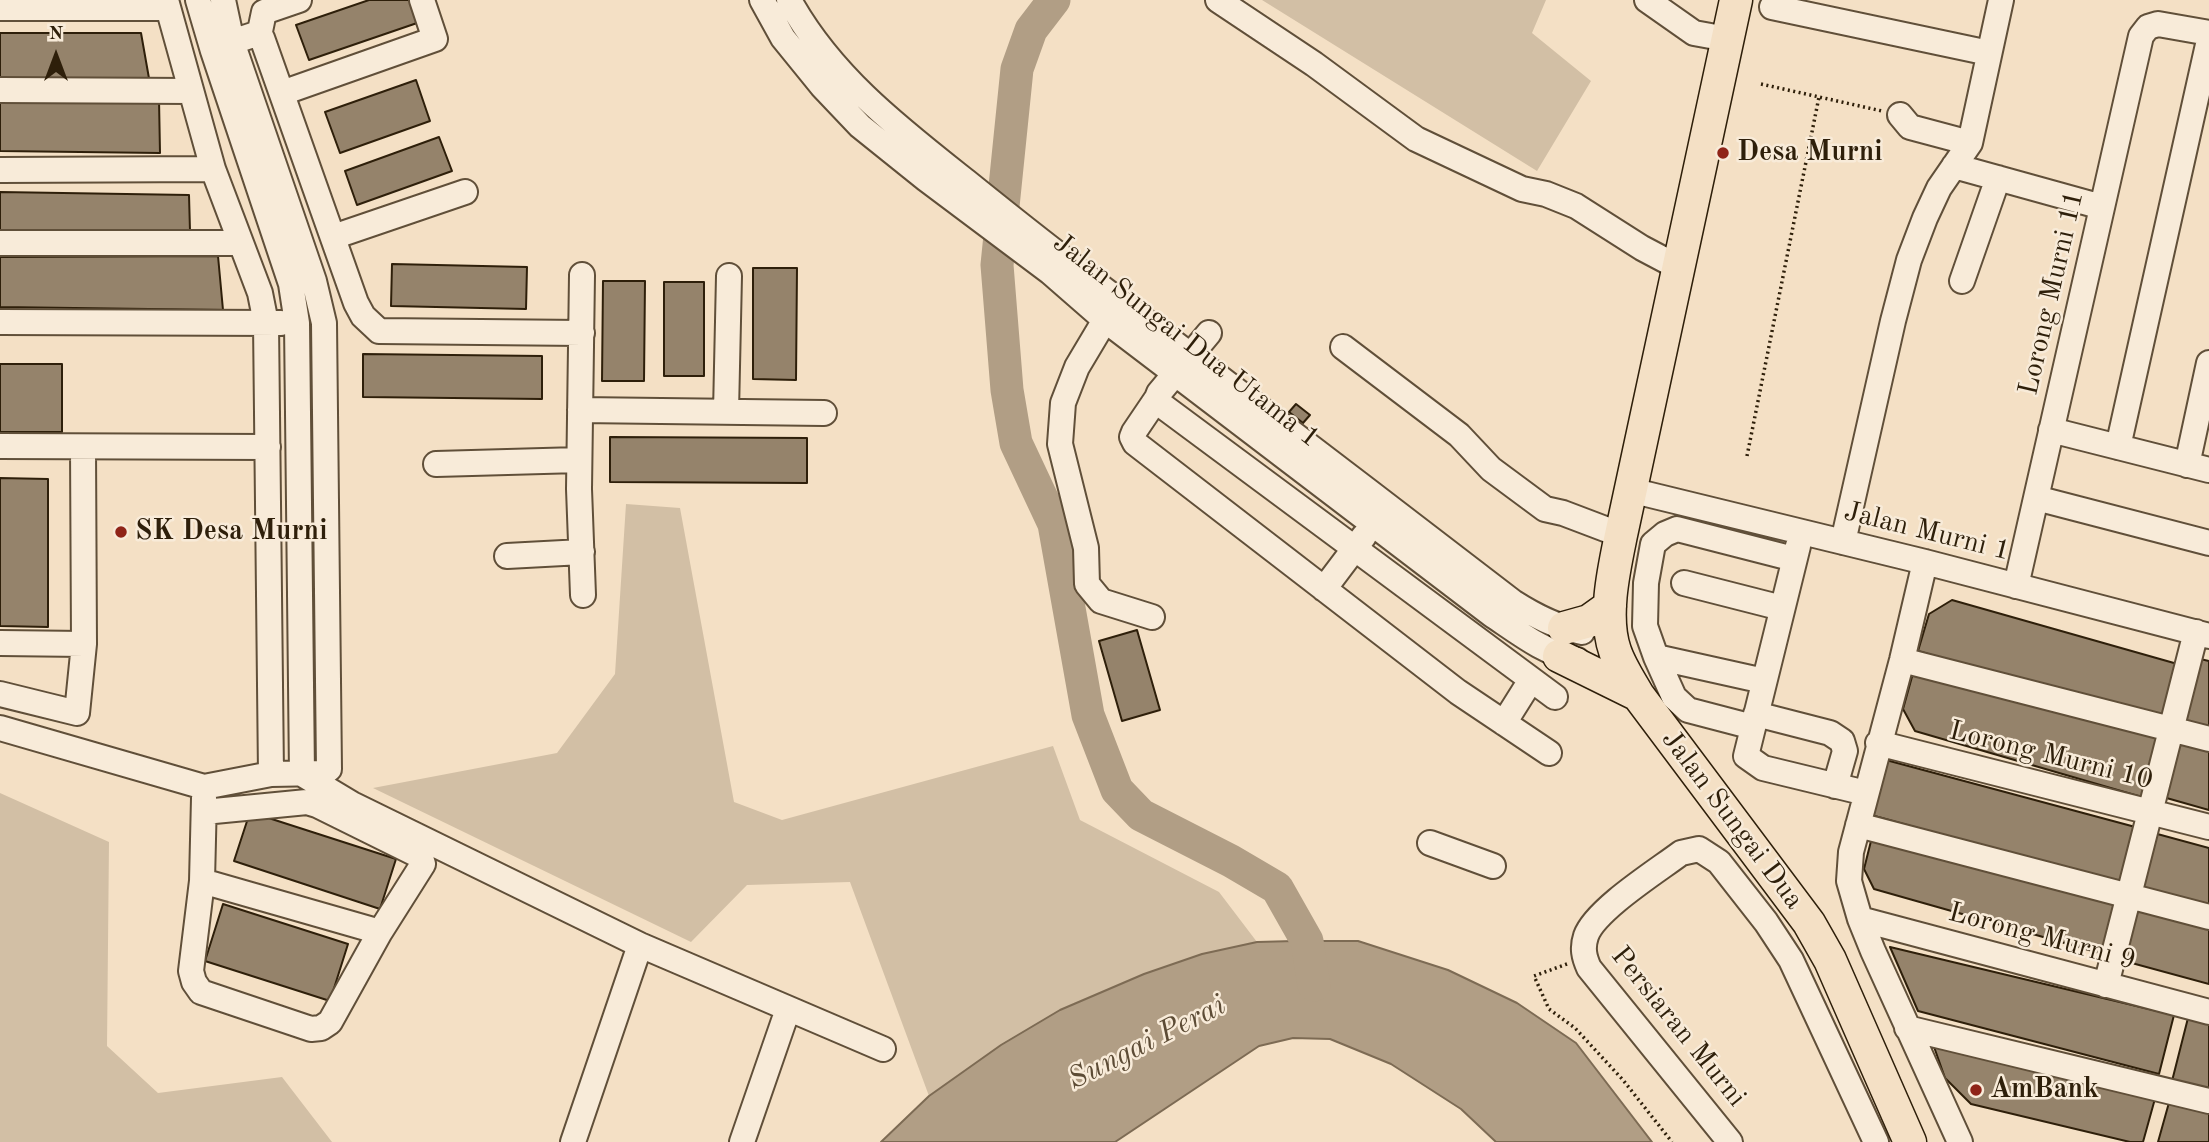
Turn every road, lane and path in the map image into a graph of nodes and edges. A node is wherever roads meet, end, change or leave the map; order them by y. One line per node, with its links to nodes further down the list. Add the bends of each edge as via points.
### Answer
1 (198, 0): 45 (street, via 290,284)
2 (223, 0): 18 (street)
3 (299, 0): 15 (street, via 264,12)
4 (422, 0): 23 (street, via 435,39)
5 (762, 0): 30 (street, Jalan Sungai Dua Utama 1, via 783,38 860,126)
6 (789, 0): 30 (street, Jalan Sungai Dua Utama 1, via 834,65)
7 (1218, 0): 38 (street, via 1416,139 1522,189 1576,206)
8 (1647, 0): 16 (street, via 1695,33)
9 (1736, 0): 16 (main road)
10 (2001, 0): 19 (street)
11 (167, 4): 13 (street); 22 (street)
12 (1772, 7): 19 (street)
13 (0, 8)
14 (2209, 33): 33 (street, Lorong Murni 11, via 2158,24 2141,36)
15 (259, 36): 18 (street); 23 (street)
16 (1727, 39): 38 (main road)
17 (2209, 40): 60 (street)
18 (232, 42): 46 (street, via 310,268)
19 (1989, 54): 26 (street)
20 (1761, 84): 24 (path)
21 (0, 90): 22 (street)
22 (191, 91): 28 (street)
23 (282, 93): 34 (street)
24 (1819, 97): 25 (path); 62 (path)
25 (1899, 115): 26 (street, via 1910,127)
26 (1970, 143): 27 (street)
27 (1954, 166): 31 (street); 71 (street, via 1939,188 1909,260)
28 (214, 169): 29 (street); 36 (street)
29 (0, 170)
30 (935, 172): 37 (street, Jalan Sungai Dua Utama 1)
31 (1998, 178): 33 (street); 41 (street)
32 (465, 192): 34 (street)
33 (2102, 207): 57 (street, Lorong Murni 11)
34 (333, 237): 47 (street, via 363,316 379,331)
35 (0, 243): 36 (street)
36 (240, 243): 44 (street, via 260,293)
37 (1055, 264): 42 (street, Jalan Sungai Dua Utama 1); 51 (street, Jalan Sungai Dua Utama 1)
38 (1678, 267): 66 (main road)
39 (582, 275): 47 (street)
40 (729, 276): 55 (street)
41 (1962, 281)
42 (1104, 320): 51 (street, Jalan Sungai Dua Utama 1); 83 (street, via 1063,403 1060,444 1086,548 1087,584 1101,601)
43 (0, 321): 44 (street)
44 (266, 323): 45 (street); 59 (street)
45 (297, 323): 46 (street); 106 (street)
46 (324, 323): 106 (street, via 330,762 323,773)
47 (582, 333): 54 (street)
48 (1209, 333): 51 (street)
49 (1343, 347): 70 (street, via 1459,435 1492,469 1545,509)
50 (2209, 363): 52 (street)
51 (1183, 364): 53 (street); 68 (street, Jalan Sungai Dua Utama 1); 86 (street, Jalan Sungai Dua Utama 1, via 1539,618)
52 (2206, 390): 65 (street)
53 (1157, 398): 73 (street); 80 (street, via 1134,432 1135,443)
54 (580, 410): 55 (street); 63 (street)
55 (726, 412): 56 (street)
56 (824, 413)
57 (2051, 430): 60 (street); 67 (street, Lorong Murni 11)
58 (0, 446): 61 (street)
59 (268, 447): 61 (street); 105 (street)
60 (2118, 447): 65 (street)
61 (83, 448): 88 (street)
62 (1747, 456)
63 (579, 460): 64 (street); 74 (street)
64 (436, 464)
65 (2198, 468)
66 (1630, 490): 69 (street, Jalan Murni 1); 70 (main road)
67 (2035, 498): 72 (street); 79 (street, Lorong Murni 11)
68 (1373, 524): 73 (street); 86 (street, Jalan Sungai Dua Utama 1, via 1527,638)
69 (1802, 532): 71 (street, Jalan Murni 1); 76 (street)
70 (1621, 535): 84 (main road, via 1613,572)
71 (1843, 542): 77 (street, Jalan Murni 1)
72 (2209, 543)
73 (1354, 549): 80 (street); 91 (street)
74 (582, 552): 75 (street); 81 (street)
75 (507, 556)
76 (1794, 559): 82 (street); 89 (street, via 1677,529 1665,534 1653,544 1646,583 1645,626)
77 (1925, 562): 79 (street, Jalan Murni 1); 90 (street)
78 (1684, 583): 82 (street)
79 (2016, 586): 85 (street, Jalan Murni 1)
80 (1324, 589): 98 (street)
81 (583, 595)
82 (1782, 608): 92 (street)
83 (1152, 617)
84 (1614, 634): 86 (main road, via 1589,621); 86 (street, Jalan Sungai Dua Utama 1, via 1593,663); 94 (main road, Jalan Sungai Dua)
85 (2203, 634): 100 (street)
86 (1561, 642): 94 (main road)
87 (0, 643): 88 (street)
88 (84, 644): 96 (street)
89 (1656, 657): 92 (street); 97 (street, via 1674,697 1688,710)
90 (1902, 660): 100 (street); 102 (street)
91 (1531, 680): 95 (street); 98 (street)
92 (1764, 681): 97 (street)
93 (0, 694): 96 (street)
94 (1638, 695): 135 (main road, Jalan Sungai Dua, via 1810,923)
95 (1555, 697)
96 (77, 713): 103 (street)
97 (1755, 720): 107 (street, via 1746,756 1763,768); 107 (street, via 1830,733 1842,741 1845,751)
98 (1504, 723): 104 (street)
99 (0, 728): 103 (street)
100 (2171, 730): 101 (street); 111 (street)
101 (2209, 739)
102 (1878, 743): 109 (street); 111 (street, Lorong Murni 10)
103 (68, 747): 108 (street)
104 (1549, 753)
105 (271, 774): 106 (street); 108 (street)
106 (302, 774): 121 (street, via 352,804)
107 (1835, 786): 109 (street)
108 (204, 787): 110 (street)
109 (1866, 793): 112 (street)
110 (204, 812): 116 (street); 120 (street, via 307,802 416,854 423,864)
111 (2150, 812): 113 (street, Lorong Murni 10); 117 (street)
112 (1858, 825): 117 (street); 119 (street, via 1849,881)
113 (2209, 827)
114 (1430, 843): 115 (street)
115 (1493, 866)
116 (202, 881): 120 (street); 120 (street, via 191,971 201,992 311,1029 330,1022)
117 (2129, 895): 118 (street); 123 (street)
118 (2209, 916)
119 (1860, 919): 123 (street, Lorong Murni 9); 126 (street)
120 (380, 932)
121 (640, 945): 124 (street); 130 (street)
122 (1584, 958): 132 (path, via 1534,976 1549,1009 1575,1028); 133 (street, Persiaran Murni); 134 (street, Persiaran Murni, via 1586,937 1602,913 1681,853 1699,849 1709,854 1791,960)
123 (2106, 985): 125 (street, Lorong Murni 9)
124 (788, 1009): 127 (street); 131 (street)
125 (2209, 1012)
126 (1907, 1028): 128 (street); 129 (street)
127 (883, 1049)
128 (2209, 1101)
129 (1965, 1140)
130 (573, 1142)
131 (742, 1142)
132 (1672, 1142)
133 (1730, 1142)
134 (1876, 1142)
135 (1910, 1142)

